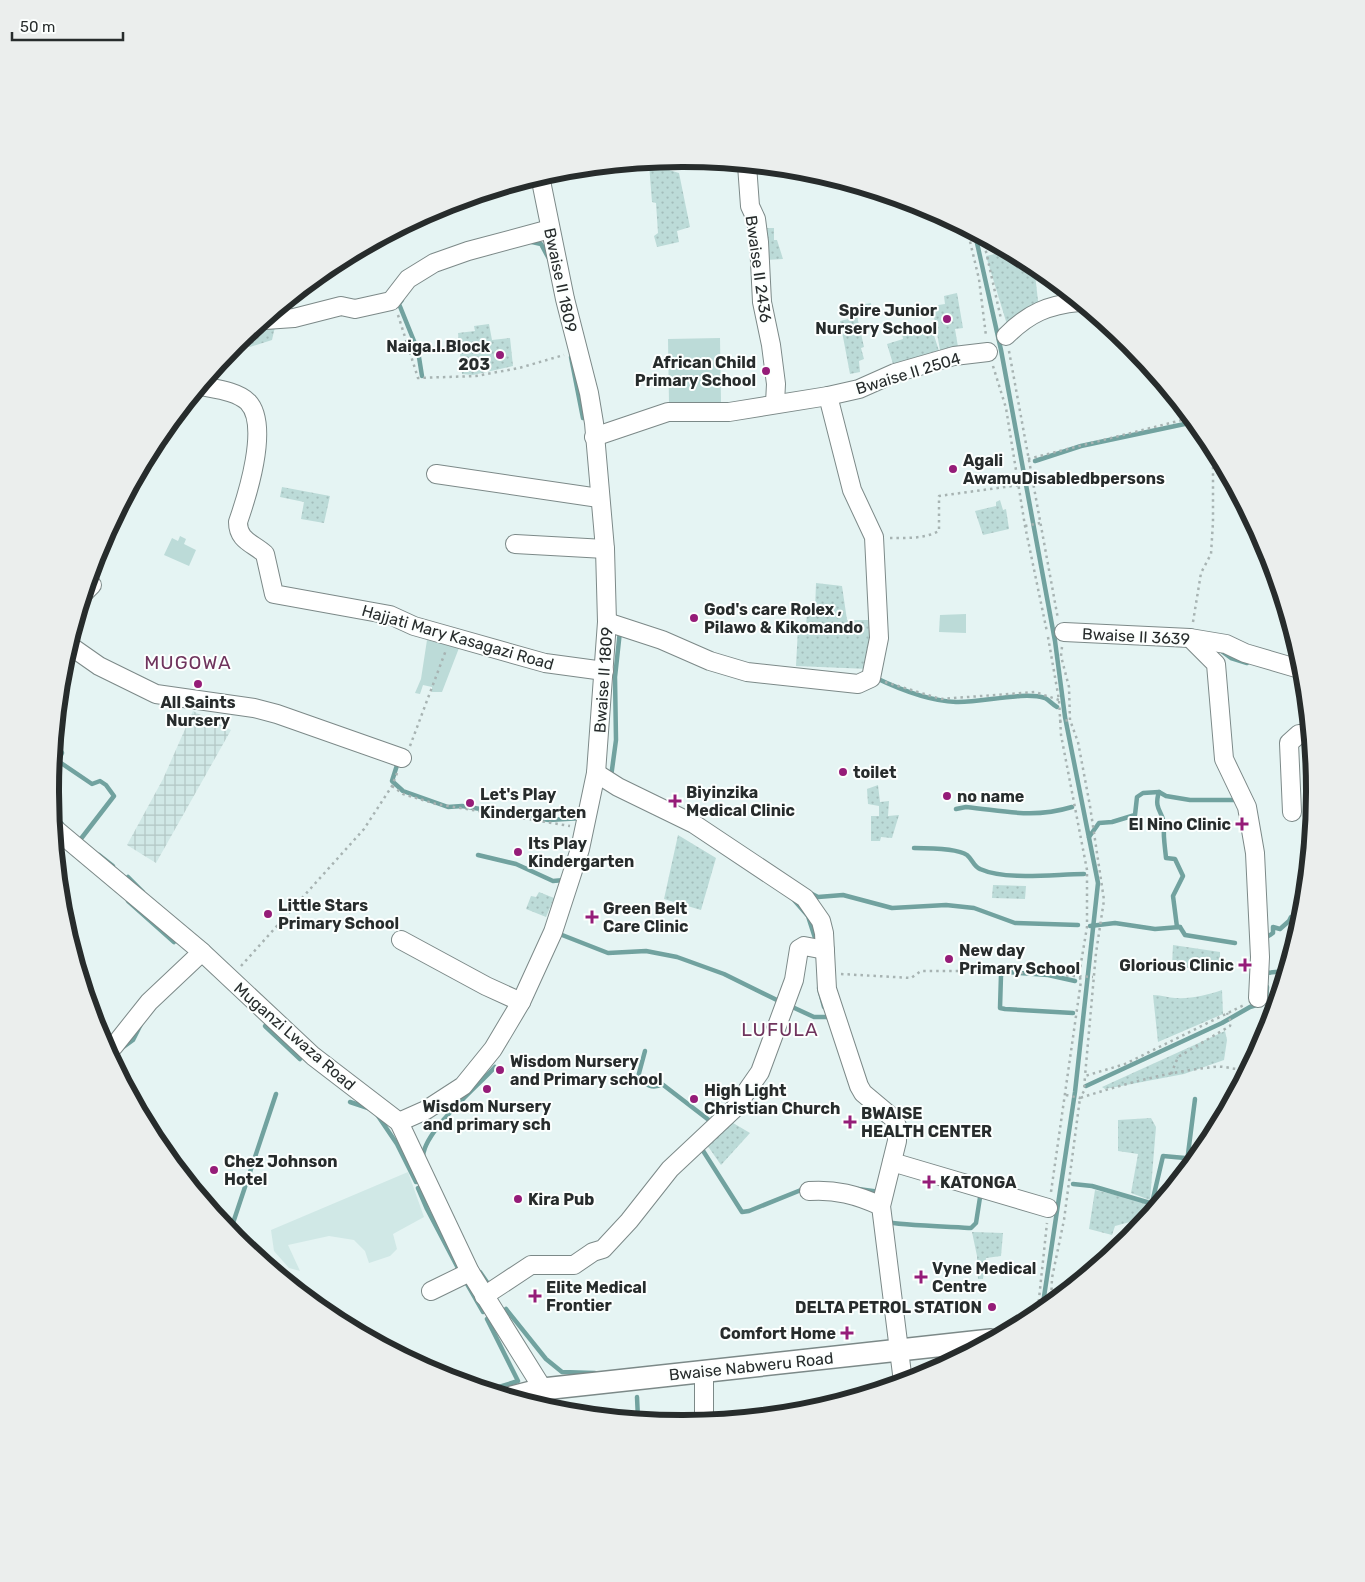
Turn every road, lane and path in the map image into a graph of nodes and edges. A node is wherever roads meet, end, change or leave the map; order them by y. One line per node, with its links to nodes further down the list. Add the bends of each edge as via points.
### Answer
1 (747, 171): 14 (street, Bwaise II 2436, via 750,206 756,219 759,242 762,302 771,345)
2 (542, 184): 3 (street, Bwaise II 1809)
3 (550, 228): 6 (street, via 434,263 408,279); 10 (street, Bwaise II 1809)
4 (969, 238): 11 (path, via 979,279)
5 (985, 246): 9 (path)
6 (391, 301): 8 (street, via 355,308 341,306 294,318); 10 (path, via 418,378 476,376 519,368)
7 (1070, 303): 9 (street, via 1053,304)
8 (274, 319)
9 (1006, 336): 17 (path)
10 (577, 351): 16 (street, Bwaise II 1809, via 589,393)
11 (988, 352): 13 (street, Bwaise II 2504, via 954,356 895,373 859,389); 20 (path, via 1006,408)
12 (207, 388): 29 (street, Hajjati Mary Kasagazi Road, via 240,396 249,403 254,418 257,454 238,532 265,554 274,594 390,614 414,626)
13 (828, 396): 14 (street, Bwaise II 2504); 24 (street, via 852,490)
14 (776, 403): 16 (street, Bwaise II 2504, via 729,412 668,412)
15 (1183, 420): 17 (path)
16 (594, 438): 21 (street, Bwaise II 1809)
17 (1028, 459): 22 (path)
18 (1212, 462): 30 (path, via 1210,554 1201,573)
19 (436, 474): 21 (street)
20 (1020, 485): 23 (path); 24 (path, via 939,496 938,530 932,534 915,538)
21 (599, 498): 26 (street, Bwaise II 1809)
22 (1040, 523): 23 (path); 28 (path, via 1058,620)
23 (1025, 526): 35 (path)
24 (874, 538): 34 (street, via 879,638)
25 (515, 544): 26 (street)
26 (605, 549): 27 (street, Bwaise II 1809)
27 (607, 622): 33 (street, Bwaise II 1809); 34 (street, via 747,672 858,684)
28 (1064, 632): 30 (street, Bwaise II 3639); 36 (path, Bwaise II 3639, via 1061,656 1069,687)
29 (452, 636): 33 (street, Hajjati Mary Kasagazi Road, via 545,663); 39 (path, via 412,742)
30 (1190, 638): 32 (street, Bwaise II 3639, via 1226,644); 52 (street, via 1216,664 1224,758 1247,807 1255,853 1260,957)
31 (75, 650): 39 (street, via 99,666 156,694 254,708)
32 (1294, 667)
33 (604, 671): 40 (street, Bwaise II 1809)
34 (872, 676): 35 (path, via 941,699 1035,692)
35 (1059, 700): 37 (path)
36 (1070, 720): 37 (path); 50 (path, Bwaise II 3639, via 1078,742 1104,900)
37 (1059, 722): 49 (path, via 1087,870 1087,927)
38 (1303, 734): 42 (street, via 1289,743)
39 (402, 758): 41 (path)
40 (596, 773): 43 (street, Bwaise II 1809); 46 (street, via 694,824 805,898 821,920)
41 (392, 786): 43 (path, via 403,794 436,804); 51 (path, via 364,829)
42 (1292, 812)
43 (584, 828): 53 (street, Bwaise II 1809, via 553,932)
44 (60, 833): 47 (street, Muganzi Lwaza Road)
45 (401, 940): 53 (street)
46 (825, 950): 48 (street); 69 (street, via 804,946 799,949 794,980 760,1072 735,1108 670,1169 603,1248 574,1264 531,1265)
47 (202, 952): 51 (street, Muganzi Lwaza Road); 55 (street, via 149,1002)
48 (827, 975): 49 (path, via 911,978 921,971 986,971); 62 (street, via 831,1000 863,1093 894,1119 897,1141)
49 (1079, 975): 50 (path); 59 (path, via 1081,981)
50 (1094, 977): 58 (path, Bwaise II 3639)
51 (230, 979): 61 (street, Muganzi Lwaza Road, via 313,1056)
52 (1258, 998): 54 (path)
53 (521, 1002): 61 (street, Bwaise II 1809, via 492,1049 463,1086 426,1110)
54 (1227, 1013): 57 (path, via 1232,1022 1230,1026 1178,1057); 58 (path, via 1125,1064)
55 (114, 1046)
56 (1241, 1070): 57 (path, via 1215,1066)
57 (1171, 1074): 60 (path, via 1141,1079)
58 (1085, 1076): 60 (path, Bwaise II 3639)
59 (1066, 1095): 60 (path); 65 (path)
60 (1080, 1098): 68 (path, Bwaise II 3639)
61 (399, 1122): 66 (street, Muganzi Lwaza Road)
62 (892, 1162): 64 (street); 65 (street)
63 (809, 1191): 64 (street, via 856,1195)
64 (881, 1206): 72 (street)
65 (1048, 1208): 70 (path)
66 (470, 1272): 67 (street); 69 (street, Muganzi Lwaza Road)
67 (431, 1292)
68 (1051, 1294)
69 (484, 1296): 75 (street, Muganzi Lwaza Road)
70 (1038, 1303)
71 (973, 1342): 72 (main road, Bwaise Nabweru Road)
72 (899, 1350): 73 (main road, Bwaise Nabweru Road); 74 (street)
73 (704, 1371): 75 (main road, Bwaise Nabweru Road); 77 (street)
74 (902, 1374)
75 (543, 1389): 76 (main road, Bwaise Nabweru Road)
76 (524, 1394)
77 (704, 1414)

